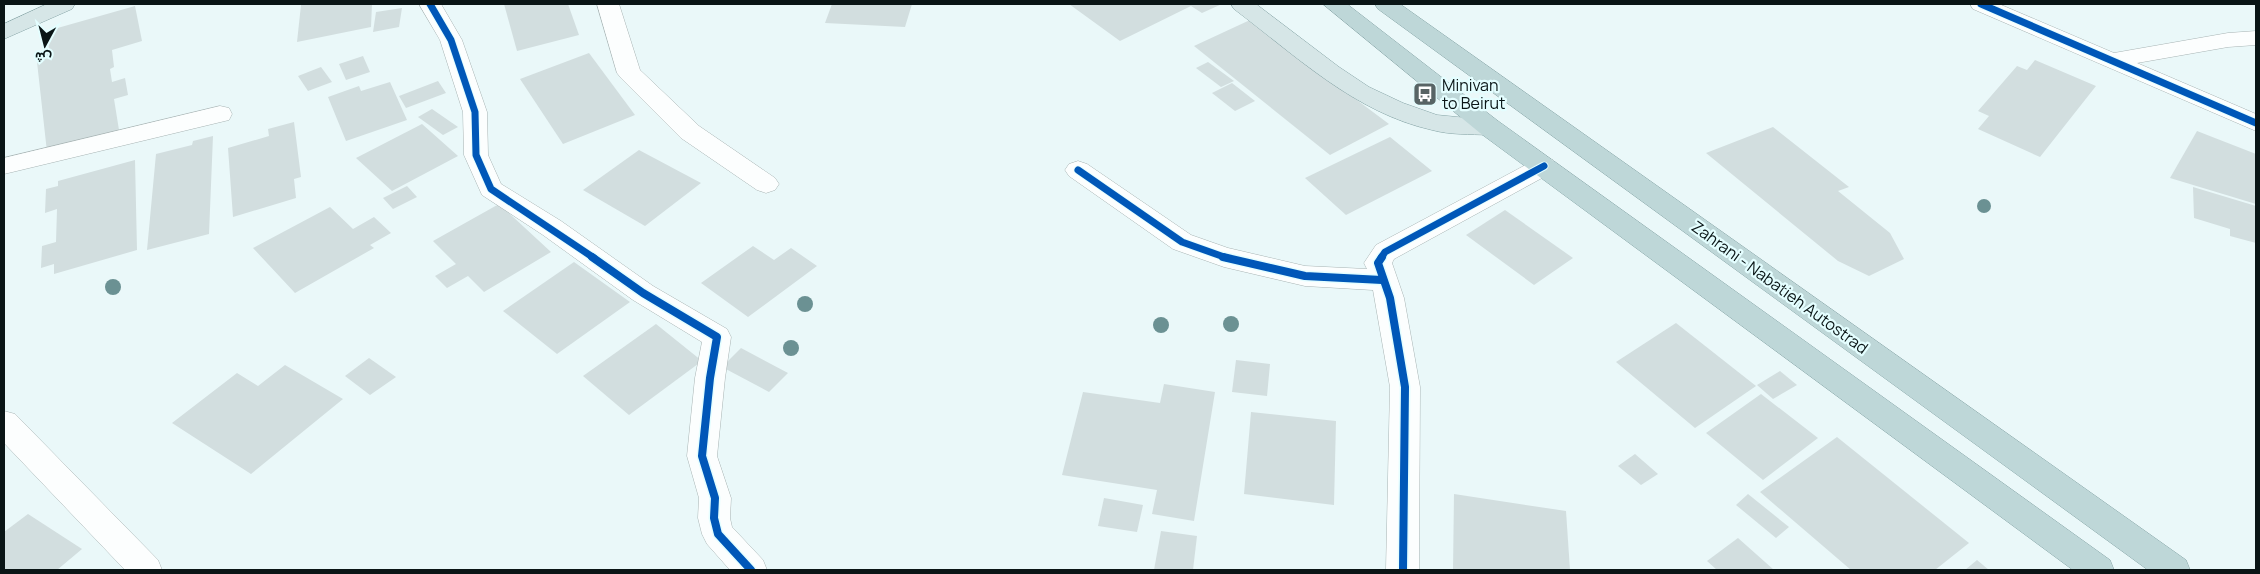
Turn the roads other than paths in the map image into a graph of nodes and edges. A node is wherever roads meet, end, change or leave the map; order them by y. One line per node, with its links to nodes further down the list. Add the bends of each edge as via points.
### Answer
1 (62, 4): 8 (main road); 9 (main road)
2 (430, 4): 22 (street, via 452,40 475,112 476,155 491,189 643,293 717,337 702,456 715,498 714,518 718,534)
3 (608, 4): 18 (street, via 629,73 690,132)
4 (1242, 4): 14 (main road, via 1331,72 1395,109 1434,123)
5 (1334, 4): 14 (highway)
6 (1386, 4): 25 (highway, Zahrani - Nabatieh Autostrad)
7 (1981, 4): 11 (street)
8 (4, 12)
9 (4, 32)
10 (2256, 38): 11 (street)
11 (2113, 60): 13 (street)
12 (220, 114): 15 (street)
13 (2256, 123)
14 (1489, 127): 16 (highway)
15 (4, 166)
16 (1544, 166): 19 (street, via 1385,252 1378,263); 24 (highway)
17 (1078, 170): 19 (street, via 1182,242 1224,257 1305,276)
18 (766, 184)
19 (1382, 280): 23 (street, via 1390,298 1405,387)
20 (4, 422): 21 (street)
21 (146, 570)
22 (751, 570)
23 (1403, 570)
24 (2098, 570)
25 (2174, 570)

